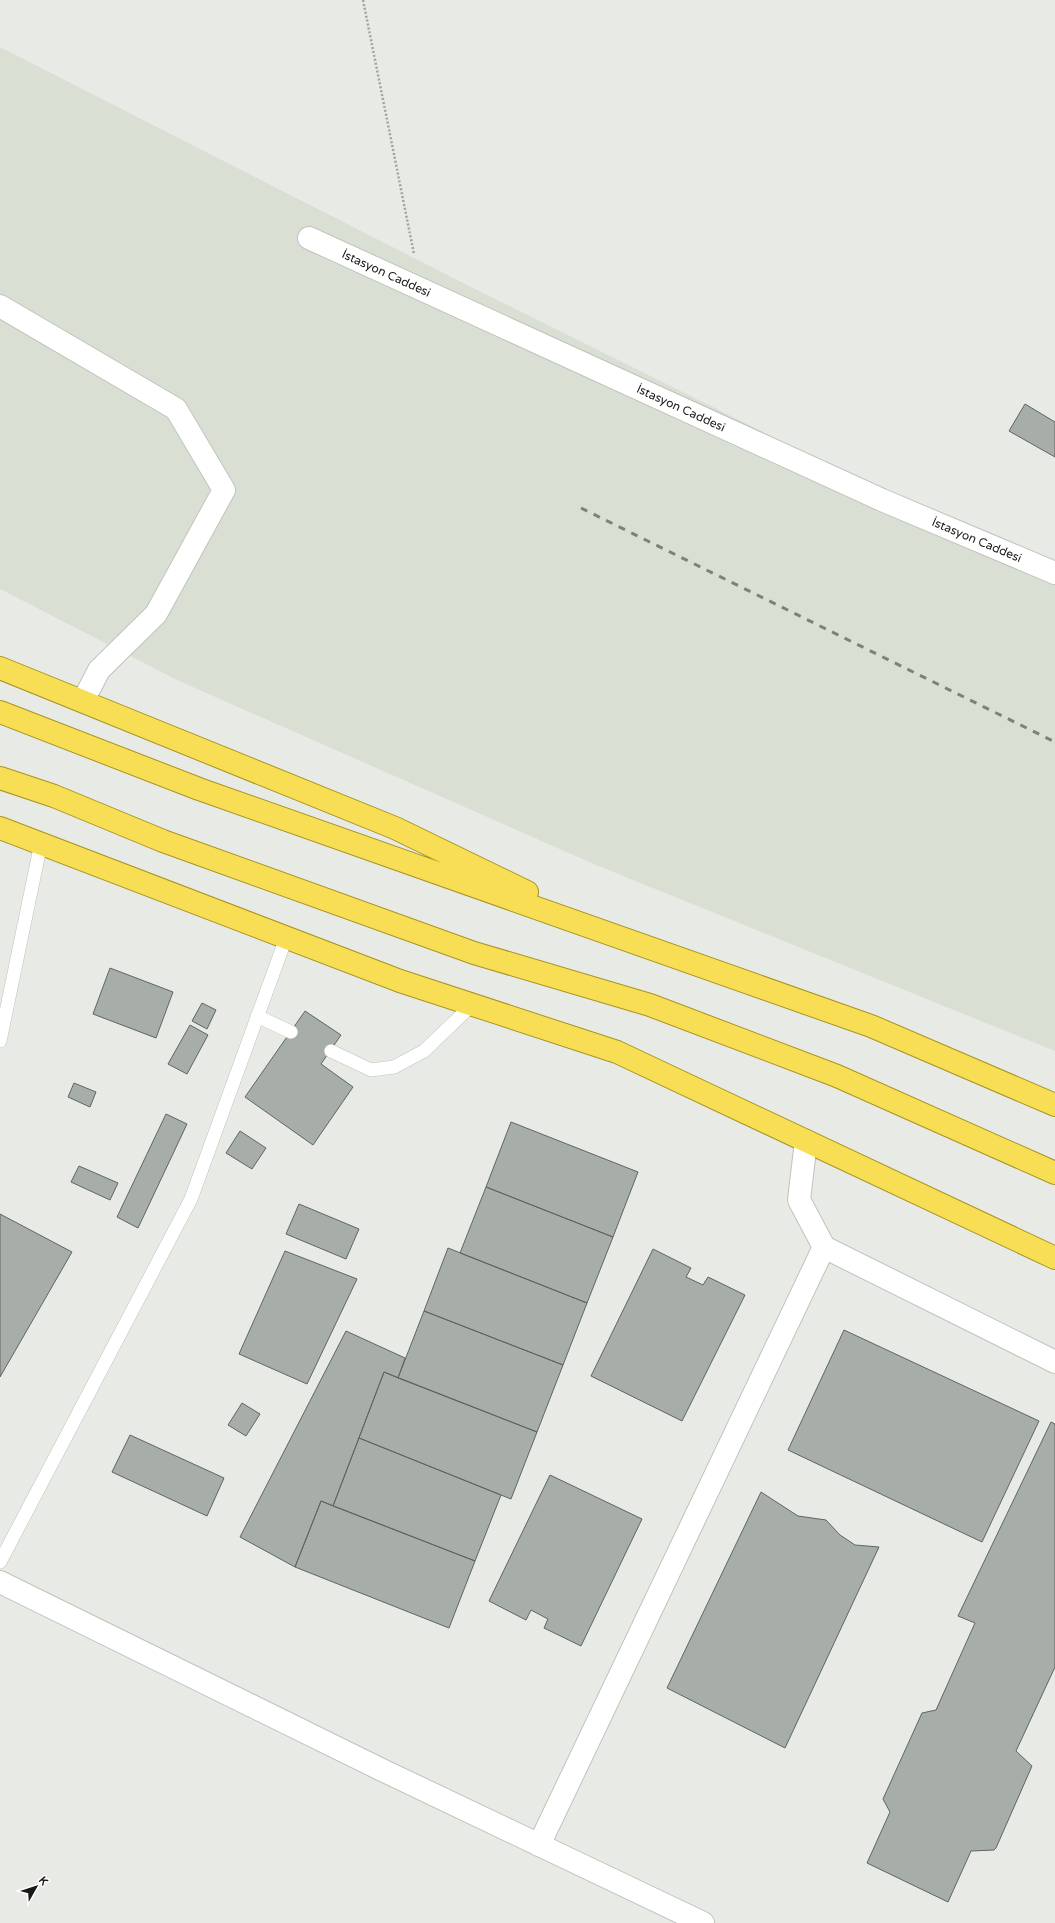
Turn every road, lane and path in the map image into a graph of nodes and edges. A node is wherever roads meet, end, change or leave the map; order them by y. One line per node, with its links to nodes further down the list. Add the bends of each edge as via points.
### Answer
1 (363, 0): 3 (path)
2 (310, 238): 3 (street, İstasyon Caddesi)
3 (421, 289): 5 (street, İstasyon Caddesi, via 882,500)
4 (0, 306): 7 (street, via 176,409 224,490 156,614 99,670)
5 (1055, 573)
6 (0, 668): 7 (highway)
7 (83, 701): 13 (highway, via 396,828)
8 (0, 712): 13 (highway, via 199,789)
9 (0, 778): 21 (highway, via 54,796 163,841 474,953 665,1010 837,1076)
10 (0, 828): 11 (highway)
11 (41, 843): 12 (highway); 17 (lane)
12 (286, 938): 14 (highway); 15 (lane)
13 (626, 939): 19 (highway, via 871,1026)
14 (472, 1005): 18 (lane, via 424,1051 394,1067 371,1070); 20 (highway, via 617,1052)
15 (257, 1016): 16 (lane); 25 (lane, via 190,1199)
16 (291, 1032)
17 (0, 1041)
18 (331, 1051)
19 (1055, 1105)
20 (806, 1141): 22 (street, via 799,1200); 23 (highway)
21 (1055, 1173)
22 (824, 1246): 24 (street); 27 (street)
23 (1055, 1258)
24 (1055, 1362)
25 (0, 1562)
26 (0, 1582): 27 (street, via 380,1770)
27 (539, 1845): 28 (street)
28 (702, 1923)

